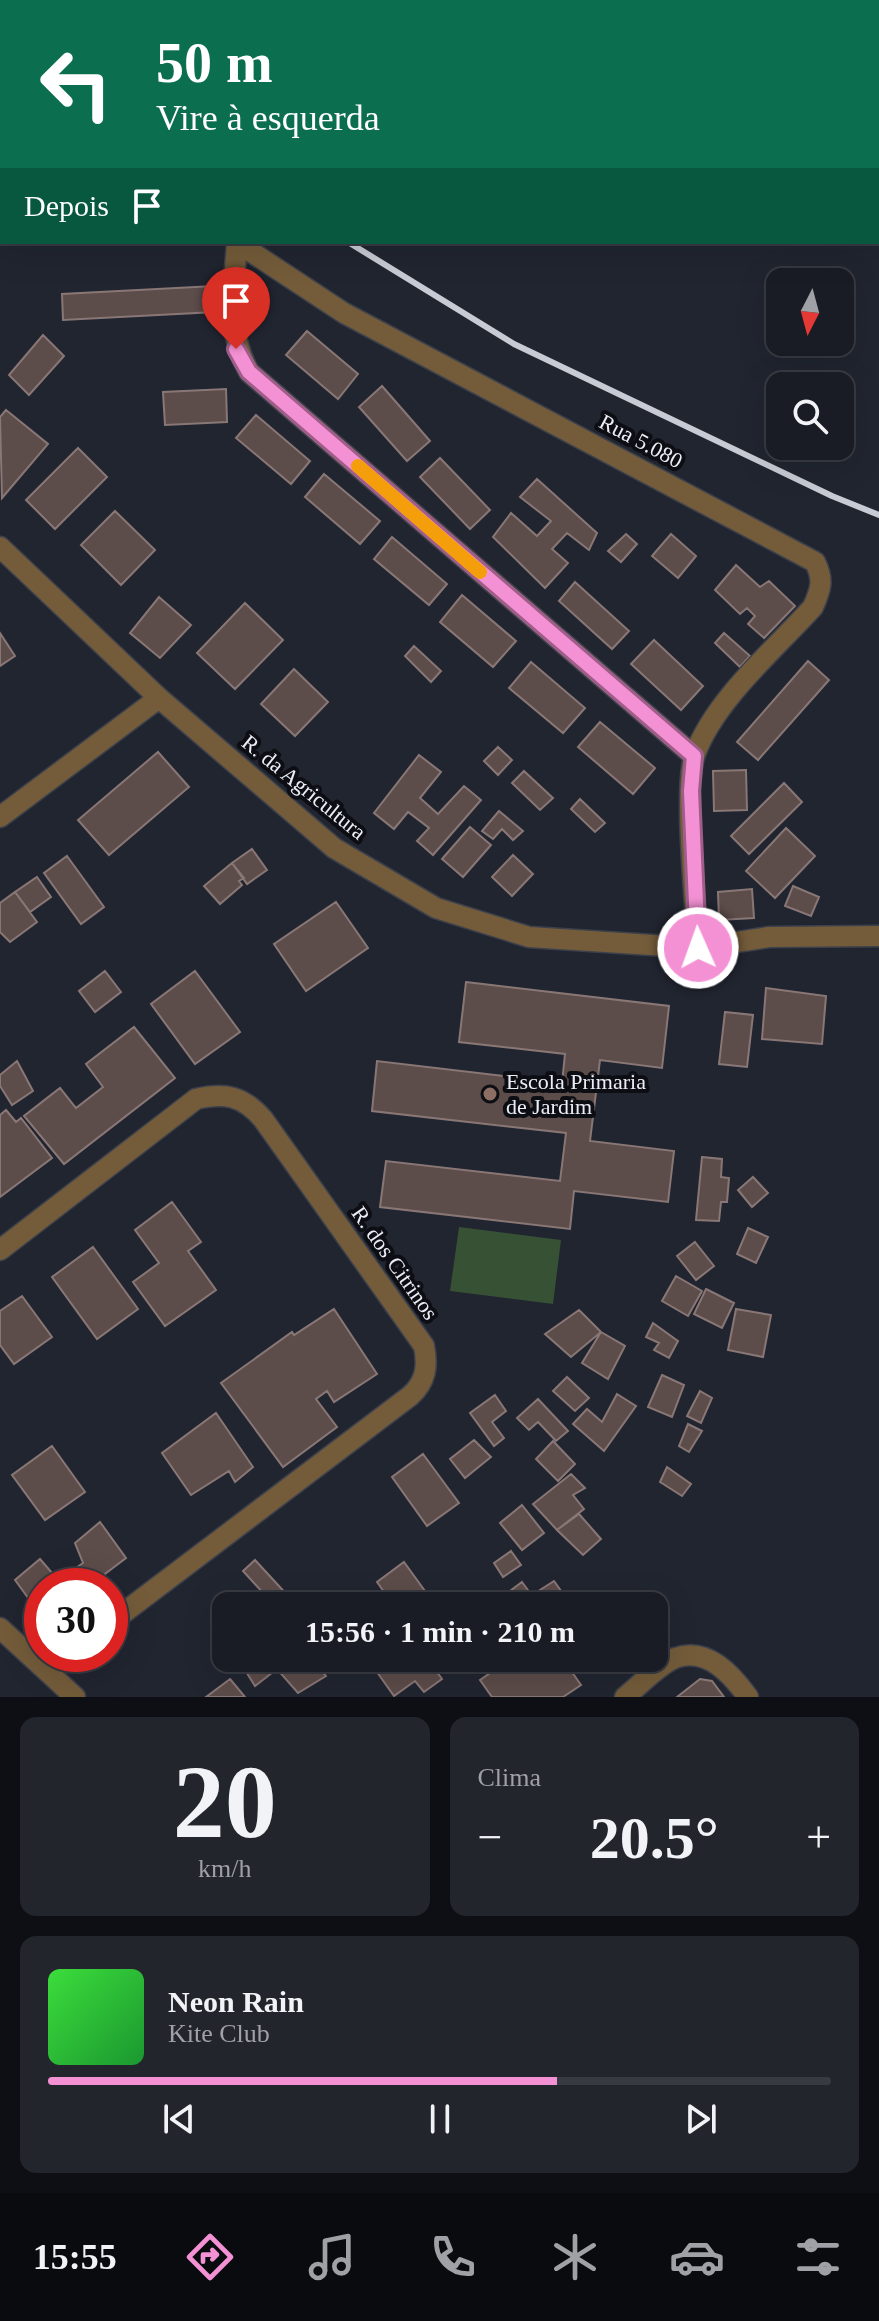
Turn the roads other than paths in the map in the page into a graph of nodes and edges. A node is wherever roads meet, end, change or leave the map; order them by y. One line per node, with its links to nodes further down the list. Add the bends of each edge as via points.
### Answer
1 (237, 244): 5 (street, via 232,317 236,349 249,372)
2 (240, 244): 5 (street, Rua 5.080, via 344,313 815,562 822,576 813,607 712,719)
3 (0, 547): 4 (street, R. da Agricultura)
4 (159, 698): 6 (street); 8 (street, R. da Agricultura, via 334,848 436,908 529,937)
5 (694, 756): 8 (street)
6 (0, 817)
7 (879, 936): 8 (street, R. da Agricultura, via 769,937)
8 (698, 948)
9 (0, 1250): 10 (street, R. dos Citrinos, via 196,1099 221,1093 248,1102 263,1119 424,1346 427,1364 420,1387 410,1396)
10 (128, 1609)
11 (0, 1628): 12 (street)
12 (24, 1649)
13 (49, 1672): 14 (street)
14 (75, 1697)
15 (625, 1697): 16 (street, via 676,1658 704,1657 731,1673)
16 (748, 1697)

